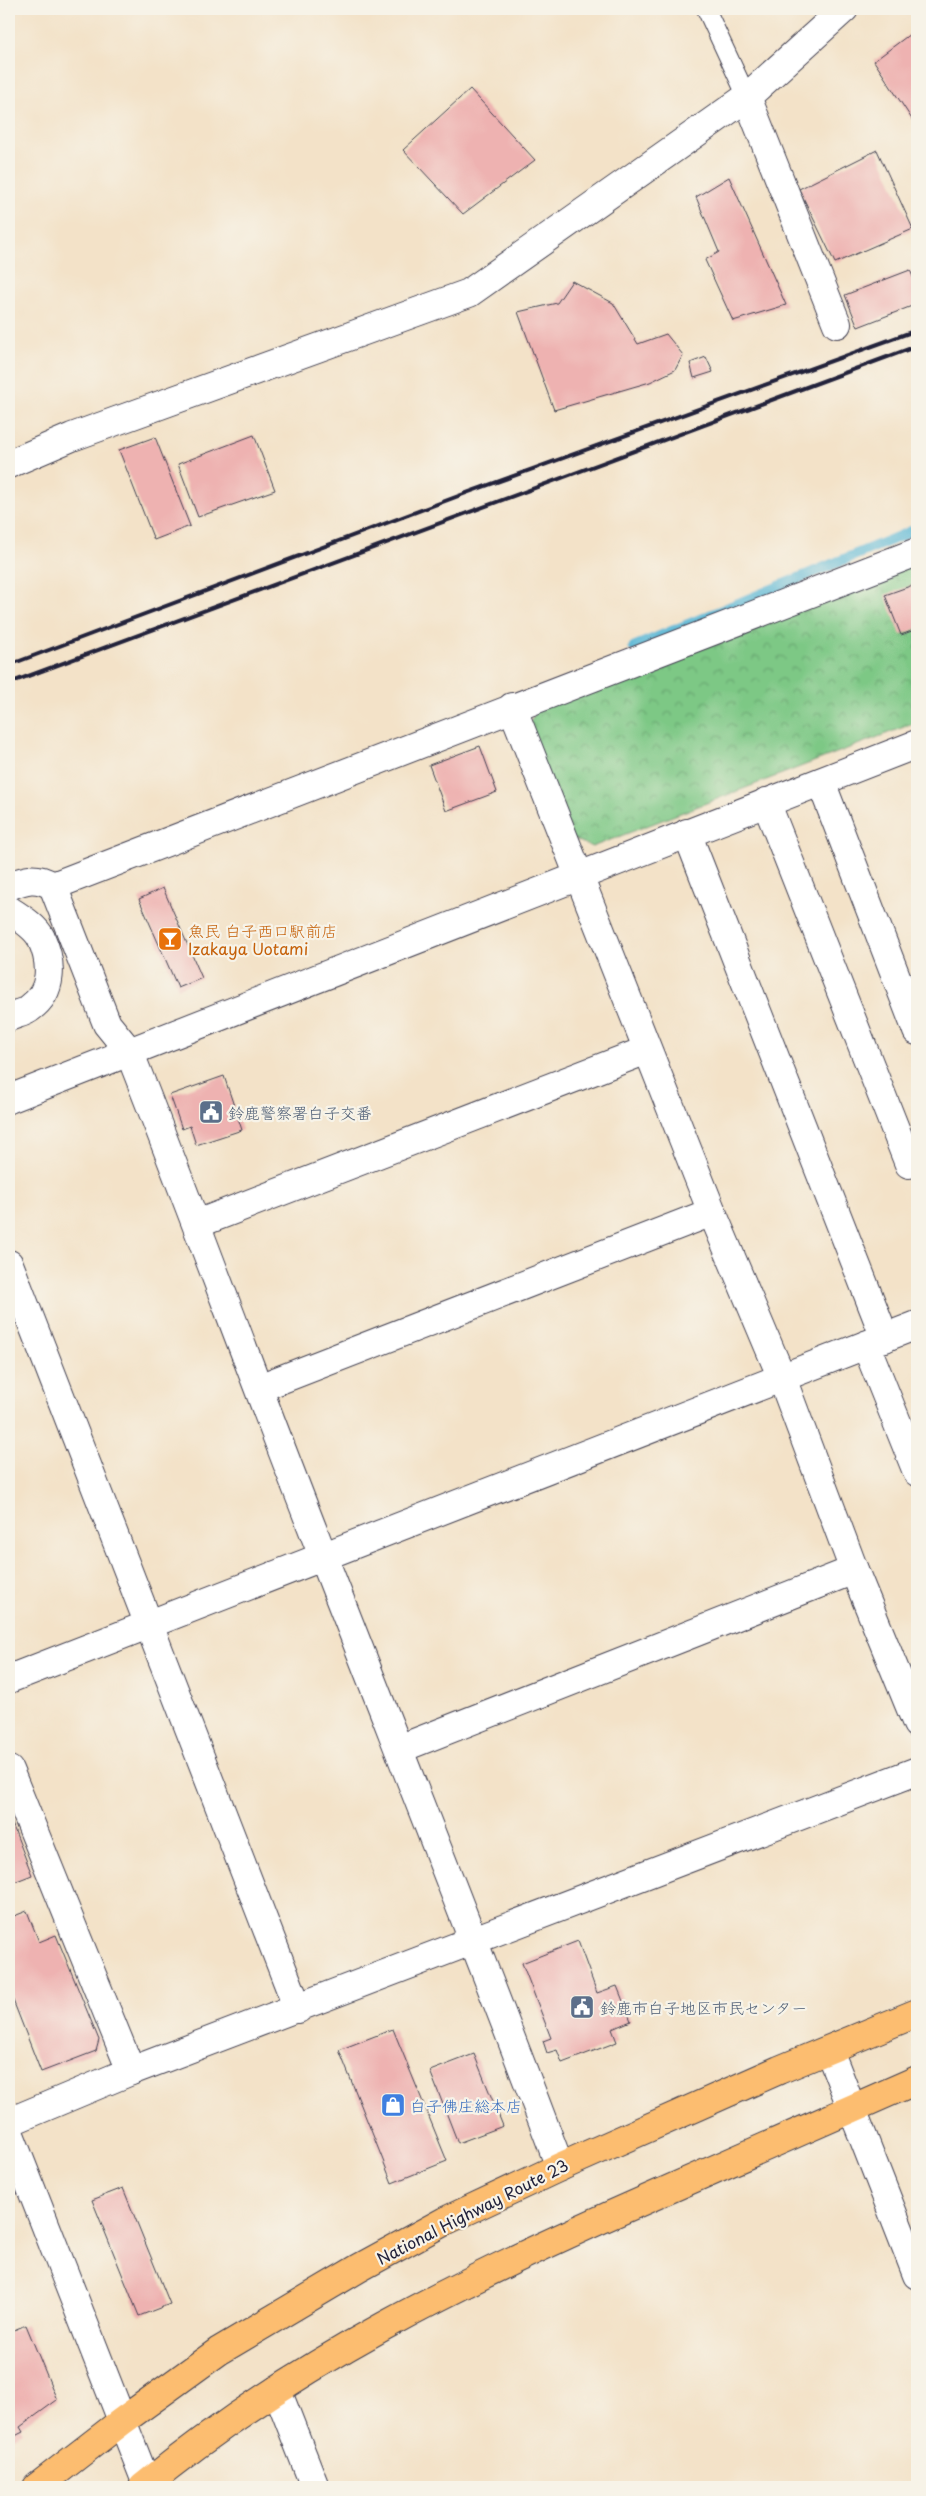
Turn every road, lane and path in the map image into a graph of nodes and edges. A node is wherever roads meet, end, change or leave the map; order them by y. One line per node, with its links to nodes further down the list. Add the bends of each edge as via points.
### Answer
1 (706, 9): 3 (lane)
2 (844, 9): 3 (street)
3 (747, 97): 4 (street); 5 (street, via 469,293 72,437)
4 (837, 324)
5 (9, 464)
6 (917, 552): 7 (street)
7 (512, 707): 12 (street); 14 (street)
8 (917, 744): 9 (street)
9 (821, 782): 10 (street); 17 (street)
10 (766, 802): 11 (street); 21 (street)
11 (686, 834): 12 (street); 26 (street)
12 (578, 875): 18 (street); 19 (street)
13 (9, 886): 14 (street, via 30,878)
14 (53, 886): 19 (street, via 107,1024)
15 (9, 910): 16 (street, via 40,937 50,968 48,985 42,996 30,1009)
16 (9, 1017)
17 (917, 1032)
18 (647, 1050): 22 (street); 23 (street)
19 (129, 1051): 20 (street); 23 (street)
20 (9, 1099)
21 (909, 1164)
22 (712, 1212): 27 (street); 28 (street)
23 (197, 1224): 28 (street)
24 (9, 1264): 32 (street)
25 (917, 1325): 26 (street)
26 (876, 1342): 27 (street); 29 (street)
27 (782, 1378): 30 (street); 31 (street)
28 (259, 1388): 30 (street)
29 (917, 1472)
30 (323, 1556): 32 (street); 35 (street)
31 (854, 1570): 34 (street); 35 (street)
32 (149, 1624): 33 (street); 39 (street)
33 (9, 1679)
34 (917, 1724)
35 (399, 1749): 38 (street)
36 (9, 1770): 42 (street)
37 (917, 1771): 38 (street)
38 (475, 1942): 39 (street); 47 (street)
39 (298, 2009): 42 (street)
40 (917, 2013): 41 (highway, National Highway Route 23)
41 (829, 2050): 44 (street); 47 (highway, National Highway Route 23)
42 (131, 2071): 45 (street)
43 (917, 2080): 44 (highway)
44 (852, 2108): 48 (street); 49 (highway, via 534,2249 399,2316)
45 (9, 2122)
46 (9, 2132): 50 (street)
47 (560, 2166): 50 (highway, National Highway Route 23, via 445,2221 359,2268 219,2351)
48 (917, 2275)
49 (277, 2390): 51 (highway, via 225,2423); 53 (street)
50 (121, 2422): 51 (street); 52 (highway, National Highway Route 23)
51 (146, 2486)
52 (37, 2487)
53 (315, 2487)

